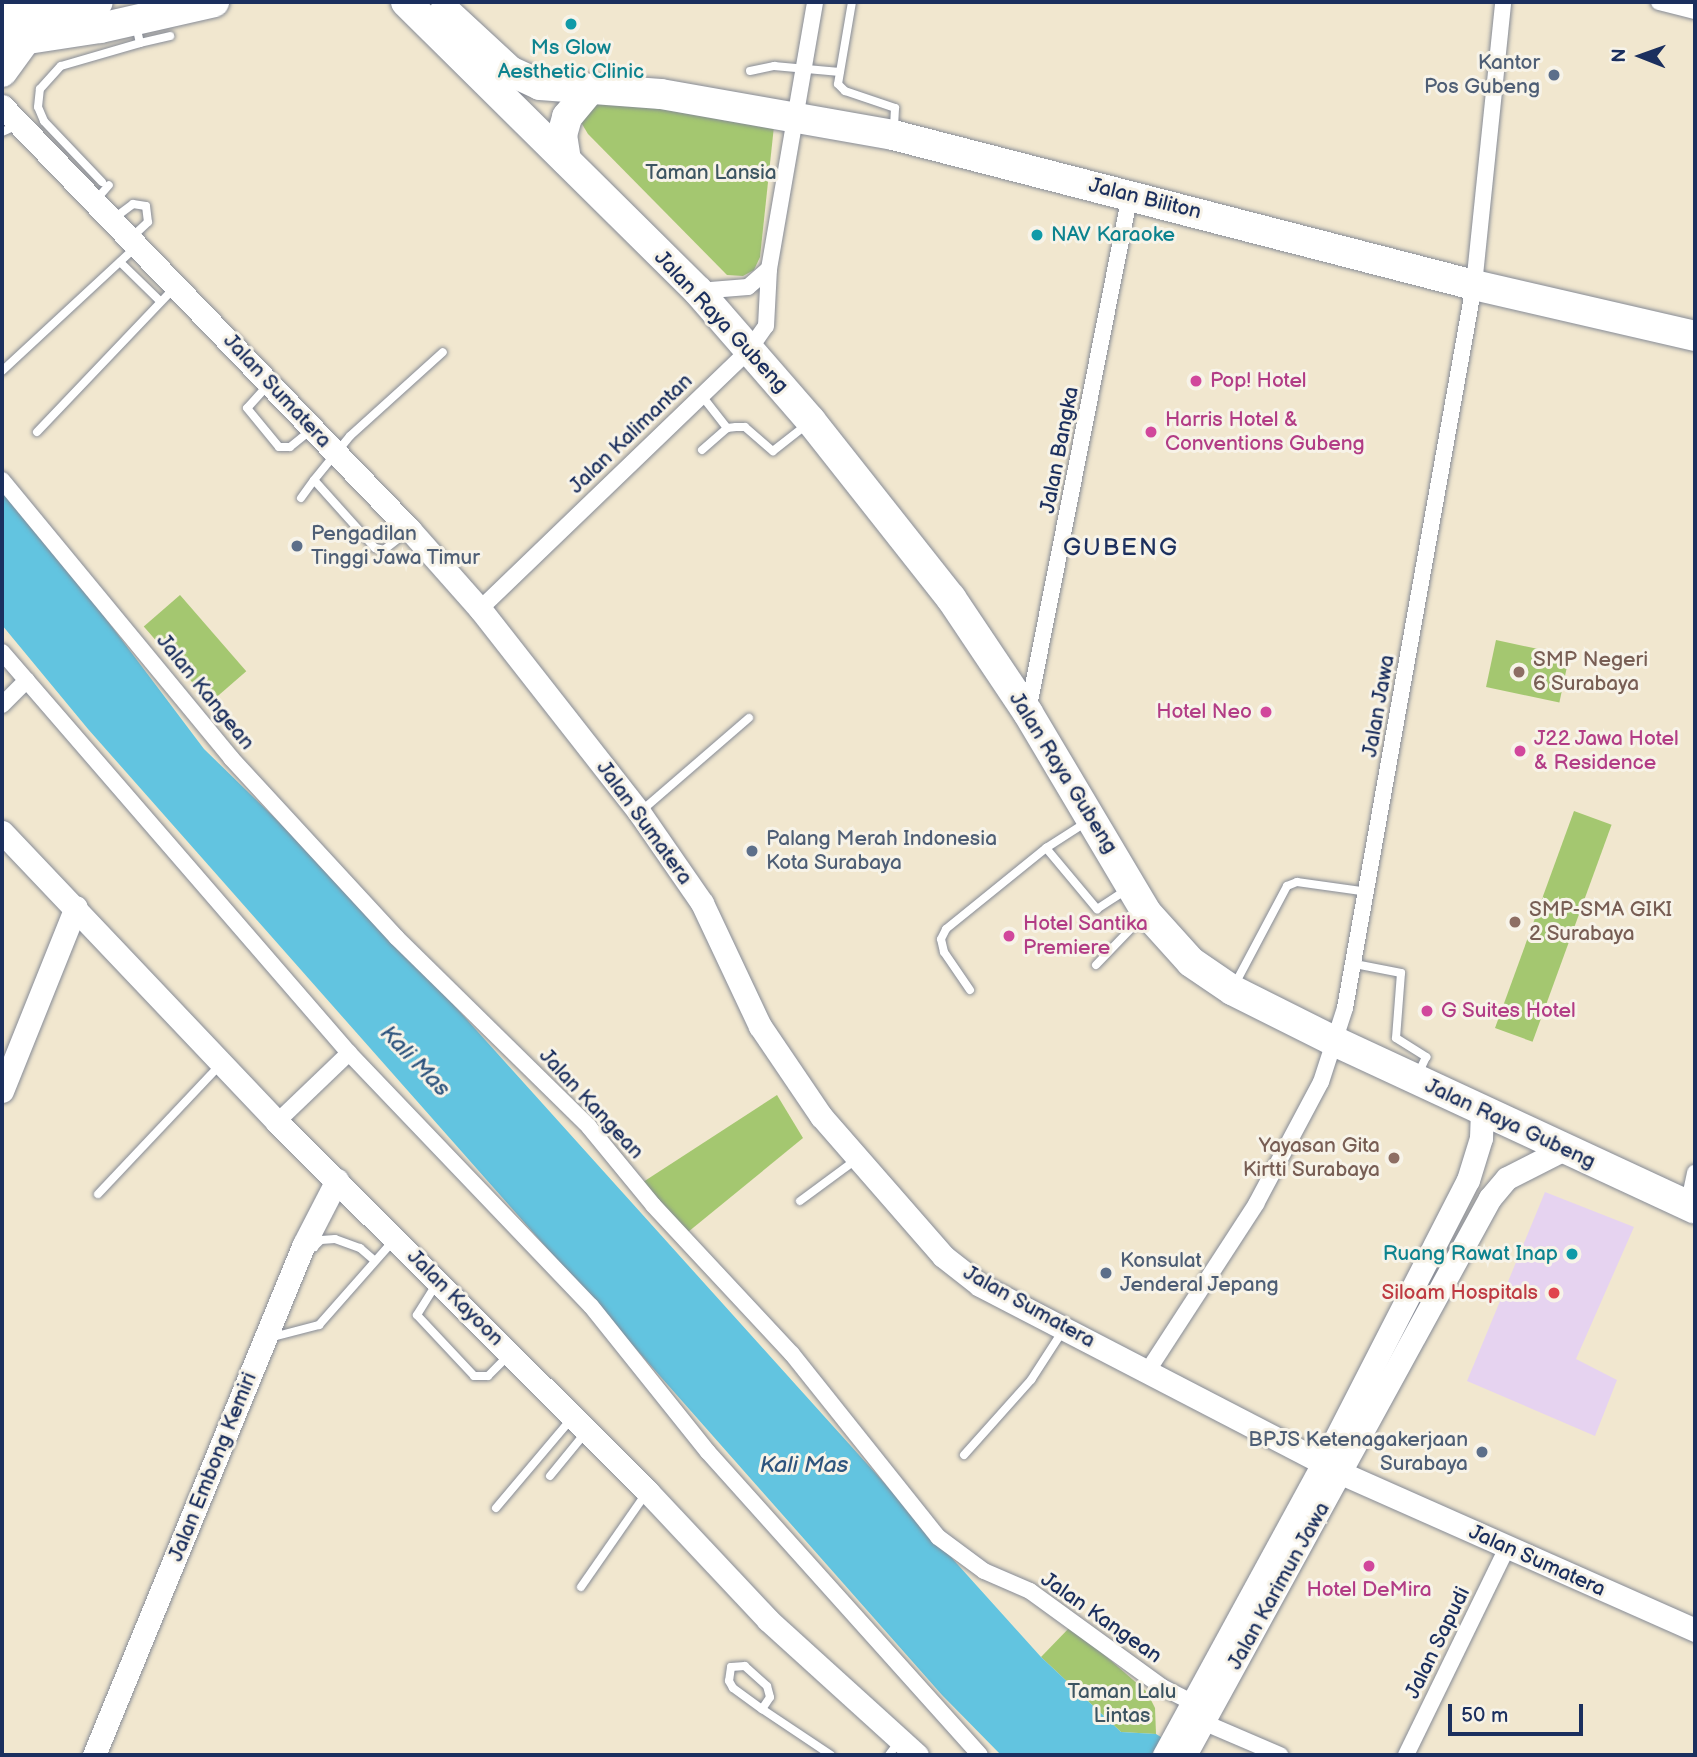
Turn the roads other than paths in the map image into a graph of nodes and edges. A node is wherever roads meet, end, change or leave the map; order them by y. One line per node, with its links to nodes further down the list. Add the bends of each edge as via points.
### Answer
1 (98, 2): 10 (highway)
2 (214, 2): 11 (highway)
3 (406, 2): 23 (highway)
4 (815, 2): 14 (street, Jalan Kalimantan)
5 (852, 2): 17 (lane)
6 (1503, 2): 30 (street, Jalan Jawa)
7 (1659, 2): 9 (street)
8 (439, 3): 18 (highway, via 521,78)
9 (1695, 11)
10 (2, 18)
11 (137, 32): 12 (lane); 13 (highway); 21 (lane, via 51,73)
12 (170, 36)
13 (14, 41): 16 (highway)
14 (804, 68): 15 (lane, via 774,66); 17 (lane); 20 (street, Jalan Kalimantan)
15 (750, 71)
16 (2, 72)
17 (840, 72): 22 (lane, via 842,89 895,108)
18 (589, 91): 20 (highway, Jalan Biliton, via 661,94); 23 (highway, via 574,105 564,127)
19 (2, 106): 21 (street, Jalan Sumatera)
20 (797, 117): 22 (highway, Jalan Biliton); 28 (street, Jalan Kalimantan)
21 (24, 128): 25 (street, Jalan Sumatera, via 102,189)
22 (893, 135): 24 (highway, Jalan Biliton)
23 (566, 160): 31 (highway, Jalan Raya Gubeng)
24 (1130, 195): 30 (highway, Jalan Biliton); 53 (street, Jalan Bangka)
25 (113, 219): 26 (street, Jalan Sumatera); 26 (lane, via 133,204 146,206 148,222)
26 (135, 241): 27 (lane); 29 (street, Jalan Sumatera)
27 (120, 262): 32 (lane); 36 (lane)
28 (769, 269): 31 (street, via 748,287); 34 (street, Jalan Kalimantan, via 766,326)
29 (178, 285): 32 (lane); 37 (street, Jalan Sumatera)
30 (1474, 285): 33 (highway, Jalan Biliton); 60 (street, Jalan Jawa)
31 (698, 291): 34 (highway, Jalan Raya Gubeng)
32 (160, 301): 42 (lane)
33 (1695, 336)
34 (749, 349): 38 (street, Jalan Kalimantan); 39 (highway, Jalan Raya Gubeng)
35 (443, 352): 44 (lane)
36 (2, 371)
37 (270, 383): 40 (street, Jalan Sumatera); 40 (lane, via 247,408 279,447 290,447)
38 (702, 396): 41 (lane); 49 (street, Jalan Kalimantan)
39 (811, 421): 41 (lane, via 773,451 745,427); 53 (highway, Jalan Raya Gubeng, via 951,598)
40 (312, 428): 44 (street, Jalan Sumatera)
41 (727, 428): 43 (lane)
42 (37, 432)
43 (702, 450)
44 (335, 453): 46 (lane); 48 (street, Jalan Sumatera)
45 (2, 480): 101 (street, Jalan Kangean, via 231,758 397,938 589,1127 653,1205 792,1354 938,1537 984,1571 1030,1591)
46 (314, 480): 47 (lane); 48 (lane, via 375,548 384,550)
47 (301, 498)
48 (410, 530): 49 (street, Jalan Sumatera)
49 (480, 609): 55 (street, Jalan Sumatera)
50 (2, 652): 51 (street)
51 (27, 680): 52 (street); 68 (street)
52 (2, 705)
53 (1028, 713): 56 (highway, Jalan Raya Gubeng)
54 (749, 718): 55 (lane)
55 (639, 812): 75 (street, Jalan Sumatera, via 702,903 761,1026 787,1068 821,1116)
56 (1090, 819): 58 (lane); 59 (highway, Jalan Raya Gubeng)
57 (2, 832): 61 (street, Jalan Kayoon)
58 (1046, 848): 59 (lane, via 1097,909); 65 (lane, via 946,929 941,939 944,952)
59 (1132, 884): 62 (highway, Jalan Raya Gubeng)
60 (1368, 892): 63 (street, Jalan Jawa); 66 (lane, via 1297,882 1287,886)
61 (76, 906): 69 (street, Jalan Kayoon); 71 (street)
62 (1146, 912): 64 (lane); 66 (highway, Jalan Raya Gubeng, via 1191,962)
63 (1355, 964): 67 (street, Jalan Jawa); 70 (lane, via 1401,973 1395,1029 1401,1044 1426,1057)
64 (1096, 965)
65 (971, 990)
66 (1232, 990): 67 (highway, Jalan Raya Gubeng)
67 (1336, 1042): 70 (highway, Jalan Raya Gubeng); 90 (street, Jalan Jawa, via 1321,1082 1256,1204)
68 (349, 1053): 73 (street); 106 (street, via 591,1306 708,1452)
69 (223, 1062): 73 (street, Jalan Kayoon); 78 (lane)
70 (1415, 1079): 72 (highway, Jalan Raya Gubeng)
71 (2, 1091)
72 (1482, 1113): 74 (highway, Jalan Raya Gubeng); 83 (street, Jalan Karimun Jawa, via 1476,1161)
73 (277, 1122): 77 (street, Jalan Kayoon)
74 (1562, 1150): 80 (highway, Jalan Raya Gubeng); 85 (street, Jalan Karimun Jawa, via 1507,1178 1490,1198)
75 (859, 1157): 79 (lane); 87 (street, Jalan Sumatera, via 943,1256 980,1285)
76 (1695, 1173): 80 (street)
77 (337, 1180): 81 (street, Jalan Kayoon); 82 (street, Jalan Embong Kemiri)
78 (98, 1194)
79 (800, 1201)
80 (1692, 1208)
81 (396, 1238): 84 (lane); 86 (street, Jalan Kayoon)
82 (307, 1245): 84 (lane, via 335,1239 360,1248); 88 (street, Jalan Embong Kemiri)
83 (1428, 1259): 85 (street); 93 (street, Jalan Karimun Jawa)
84 (374, 1260): 88 (lane, via 319,1325)
85 (1449, 1269): 93 (street, Jalan Karimun Jawa)
86 (439, 1281): 89 (street, Jalan Kayoon); 89 (lane, via 417,1315 474,1376 488,1376)
87 (1065, 1329): 90 (street, Jalan Sumatera); 92 (lane, via 1031,1380)
88 (272, 1338): 104 (street, Jalan Embong Kemiri)
89 (511, 1354): 91 (street, Jalan Kayoon)
90 (1149, 1369): 93 (street, Jalan Sumatera)
91 (579, 1425): 94 (lane); 95 (street, Jalan Kayoon); 96 (lane)
92 (964, 1455)
93 (1332, 1468): 97 (street, Jalan Sumatera); 101 (street, Jalan Karimun Jawa)
94 (550, 1476)
95 (648, 1492): 98 (lane); 103 (street, Jalan Kayoon, via 768,1620)
96 (496, 1508)
97 (1507, 1548): 99 (street, Jalan Sumatera); 108 (street, Jalan Sapudi)
98 (581, 1587)
99 (1695, 1630)
100 (762, 1709): 100 (lane, via 771,1697 767,1685 745,1666 732,1667 729,1681); 105 (lane)
101 (1198, 1713): 102 (street, Jalan Karimun Jawa); 107 (street, Jalan Kangean)
102 (1178, 1749)
103 (902, 1750)
104 (94, 1755)
105 (831, 1755)
106 (980, 1755)
107 (1280, 1755)
108 (1406, 1755)

